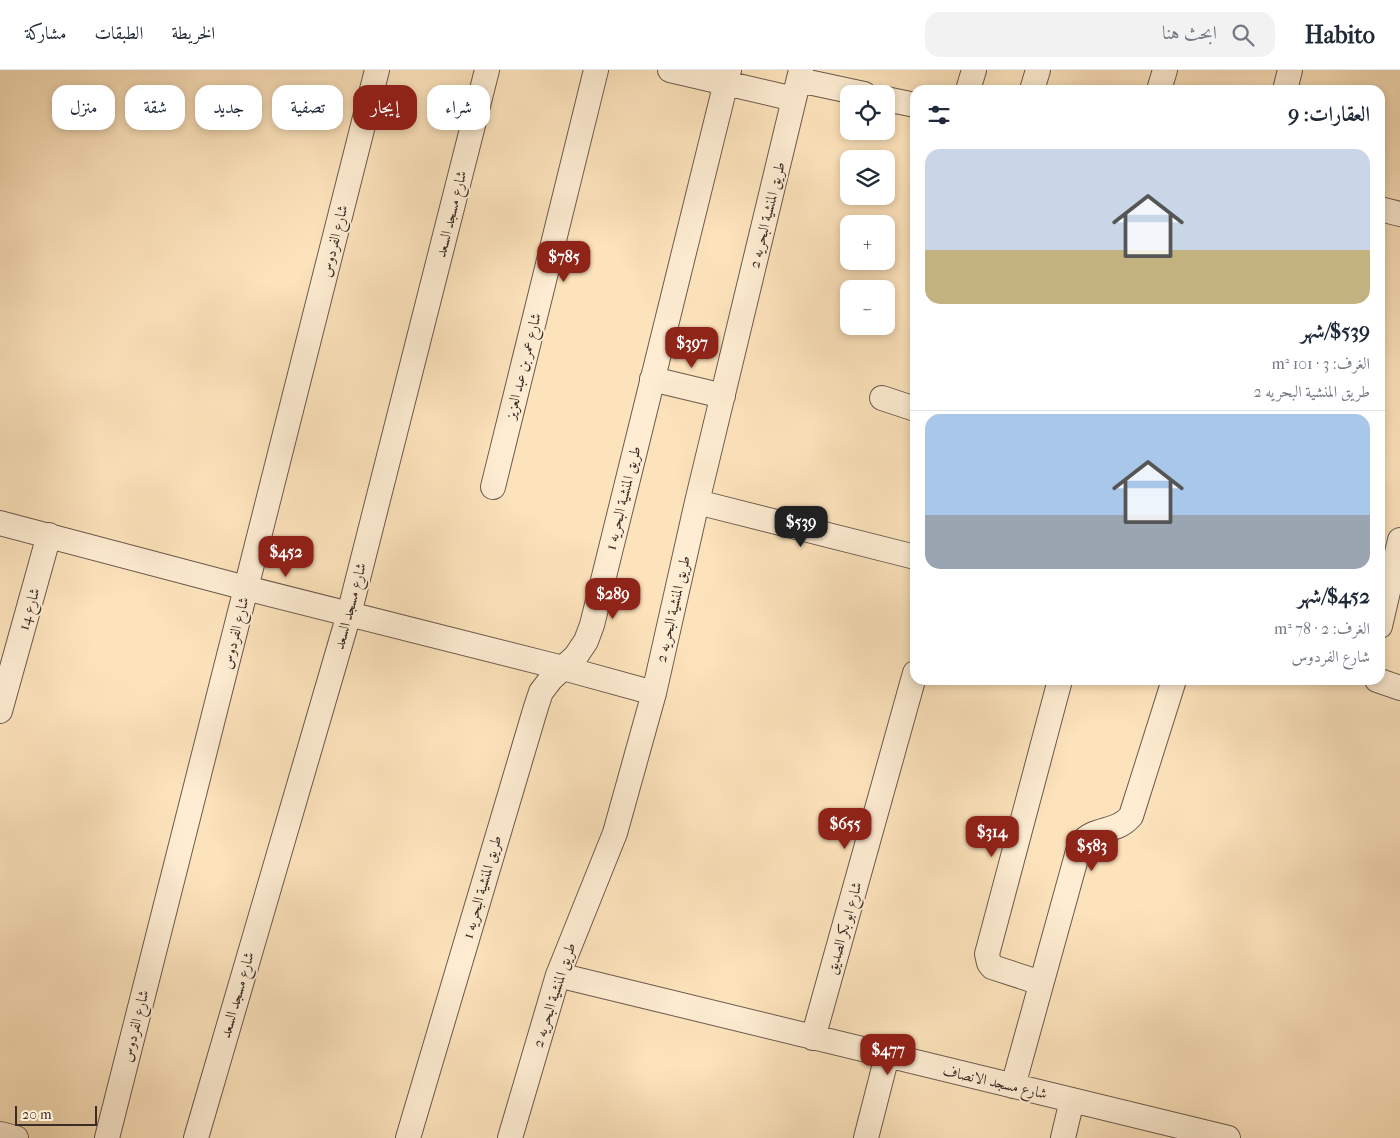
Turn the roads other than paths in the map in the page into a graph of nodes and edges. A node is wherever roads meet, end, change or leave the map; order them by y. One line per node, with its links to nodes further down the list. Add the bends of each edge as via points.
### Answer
1 (377, 70): 30 (street, شارع الفردوس)
2 (487, 70): 32 (street, شارع مسجد السعد)
3 (596, 70): 24 (street, شارع عمر بن عبد العزيز)
4 (670, 70): 9 (street)
5 (974, 70): 11 (street)
6 (1038, 70): 12 (street)
7 (1165, 70): 13 (street)
8 (1290, 70): 14 (street)
9 (727, 76): 10 (street); 20 (street, طريق المنشية البحريه 1)
10 (798, 83): 15 (street); 21 (street, طريق المنشية البحريه 2)
11 (970, 85)
12 (1034, 85)
13 (1160, 85)
14 (1286, 85)
15 (840, 90)
16 (895, 100): 17 (street)
17 (910, 104)
18 (1385, 210): 19 (street)
19 (1400, 214)
20 (652, 379): 21 (street); 33 (street, طريق المنشية البحريه 1, via 592,624 586,641)
21 (723, 396): 25 (street, طريق المنشية البحريه 2)
22 (882, 398): 23 (street)
23 (910, 407)
24 (494, 487)
25 (697, 502): 29 (street); 39 (street, طريق المنشية البحريه 2)
26 (0, 523): 27 (street)
27 (49, 535): 30 (street); 40 (street, شارع 14)
28 (1400, 540): 31 (street)
29 (910, 556)
30 (246, 588): 32 (street); 49 (street, شارع الفردوس)
31 (1385, 604)
32 (349, 614): 33 (street); 50 (street, شارع مسجد السعد)
33 (563, 668): 39 (street); 51 (street, طريق المنشية البحريه 1, via 541,692 536,707)
34 (1385, 683): 38 (street)
35 (912, 685): 43 (street, شارع ابو بكر الصديق)
36 (1059, 685): 42 (street, via 987,954 992,967)
37 (1172, 685): 42 (street, via 1131,816 1119,827 1087,836 1080,844)
38 (1400, 688)
39 (654, 693): 41 (street, طريق المنشية البحريه 2, via 615,833)
40 (0, 711)
41 (558, 975): 43 (street, شارع مسجد الانصاف); 52 (street, طريق المنشية البحريه 2)
42 (1041, 983): 45 (street)
43 (813, 1038): 44 (street, شارع مسجد الانصاف)
44 (887, 1056): 45 (street, شارع مسجد الانصاف); 53 (street)
45 (1013, 1086): 46 (street, شارع مسجد الانصاف)
46 (1072, 1100): 54 (street); 55 (street, شارع مسجد الانصاف)
47 (0, 1134): 48 (street)
48 (16, 1138)
49 (106, 1138)
50 (196, 1138)
51 (408, 1138)
52 (510, 1138)
53 (866, 1138)
54 (1063, 1138)
55 (1228, 1138)

